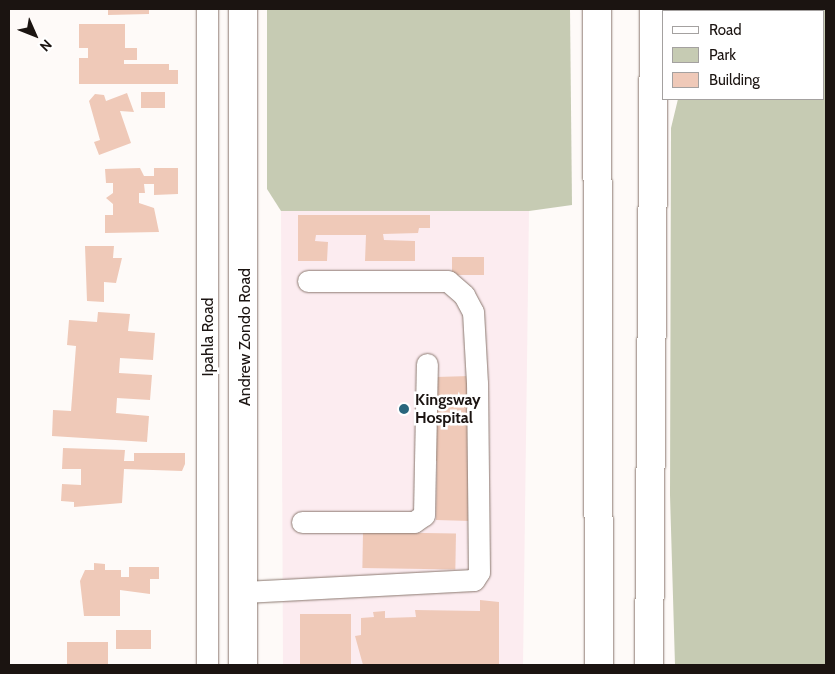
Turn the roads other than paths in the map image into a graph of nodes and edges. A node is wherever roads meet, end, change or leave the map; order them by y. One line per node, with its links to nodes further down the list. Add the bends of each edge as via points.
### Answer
1 (207, 9): 9 (street, Ipahla Road)
2 (243, 9): 8 (main road, Andrew Zondo Road)
3 (597, 9): 11 (main road)
4 (654, 9): 12 (main road)
5 (308, 281): 8 (street, via 448,281 464,295 473,312 477,383 479,572 474,580)
6 (427, 364): 7 (street, via 424,515 414,522)
7 (302, 522)
8 (244, 592): 10 (main road, Andrew Zondo Road)
9 (207, 665)
10 (243, 665)
11 (599, 665)
12 (650, 665)

